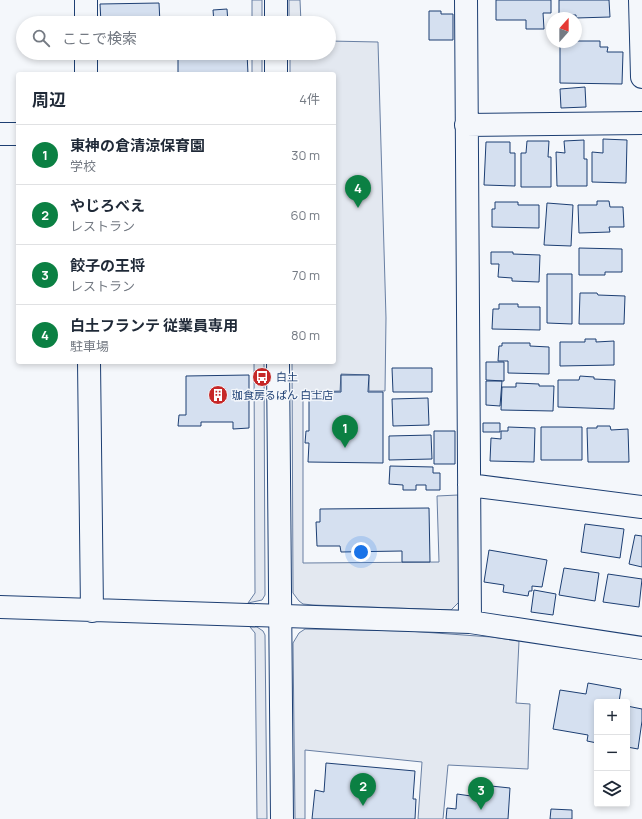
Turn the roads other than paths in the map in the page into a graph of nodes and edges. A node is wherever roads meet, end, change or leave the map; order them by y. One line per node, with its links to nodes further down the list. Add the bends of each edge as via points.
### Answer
1 (86, 0): 5 (street)
2 (276, 0): 6 (street)
3 (466, 0): 13 (street)
4 (640, 0): 11 (street)
5 (86, 16)
6 (276, 16)
7 (86, 60): 9 (street)
8 (276, 60): 10 (street)
9 (86, 72)
10 (276, 72)
11 (642, 77)
12 (642, 123): 13 (street)
13 (466, 125): 18 (street)
14 (0, 134): 15 (street)
15 (16, 134)
16 (89, 364): 21 (street)
17 (278, 364): 22 (street)
18 (469, 485): 19 (street); 23 (street)
19 (642, 507)
20 (0, 607): 21 (street)
21 (92, 611): 22 (street)
22 (280, 615): 23 (street); 25 (street)
23 (470, 622): 24 (street)
24 (642, 648)
25 (282, 819)

